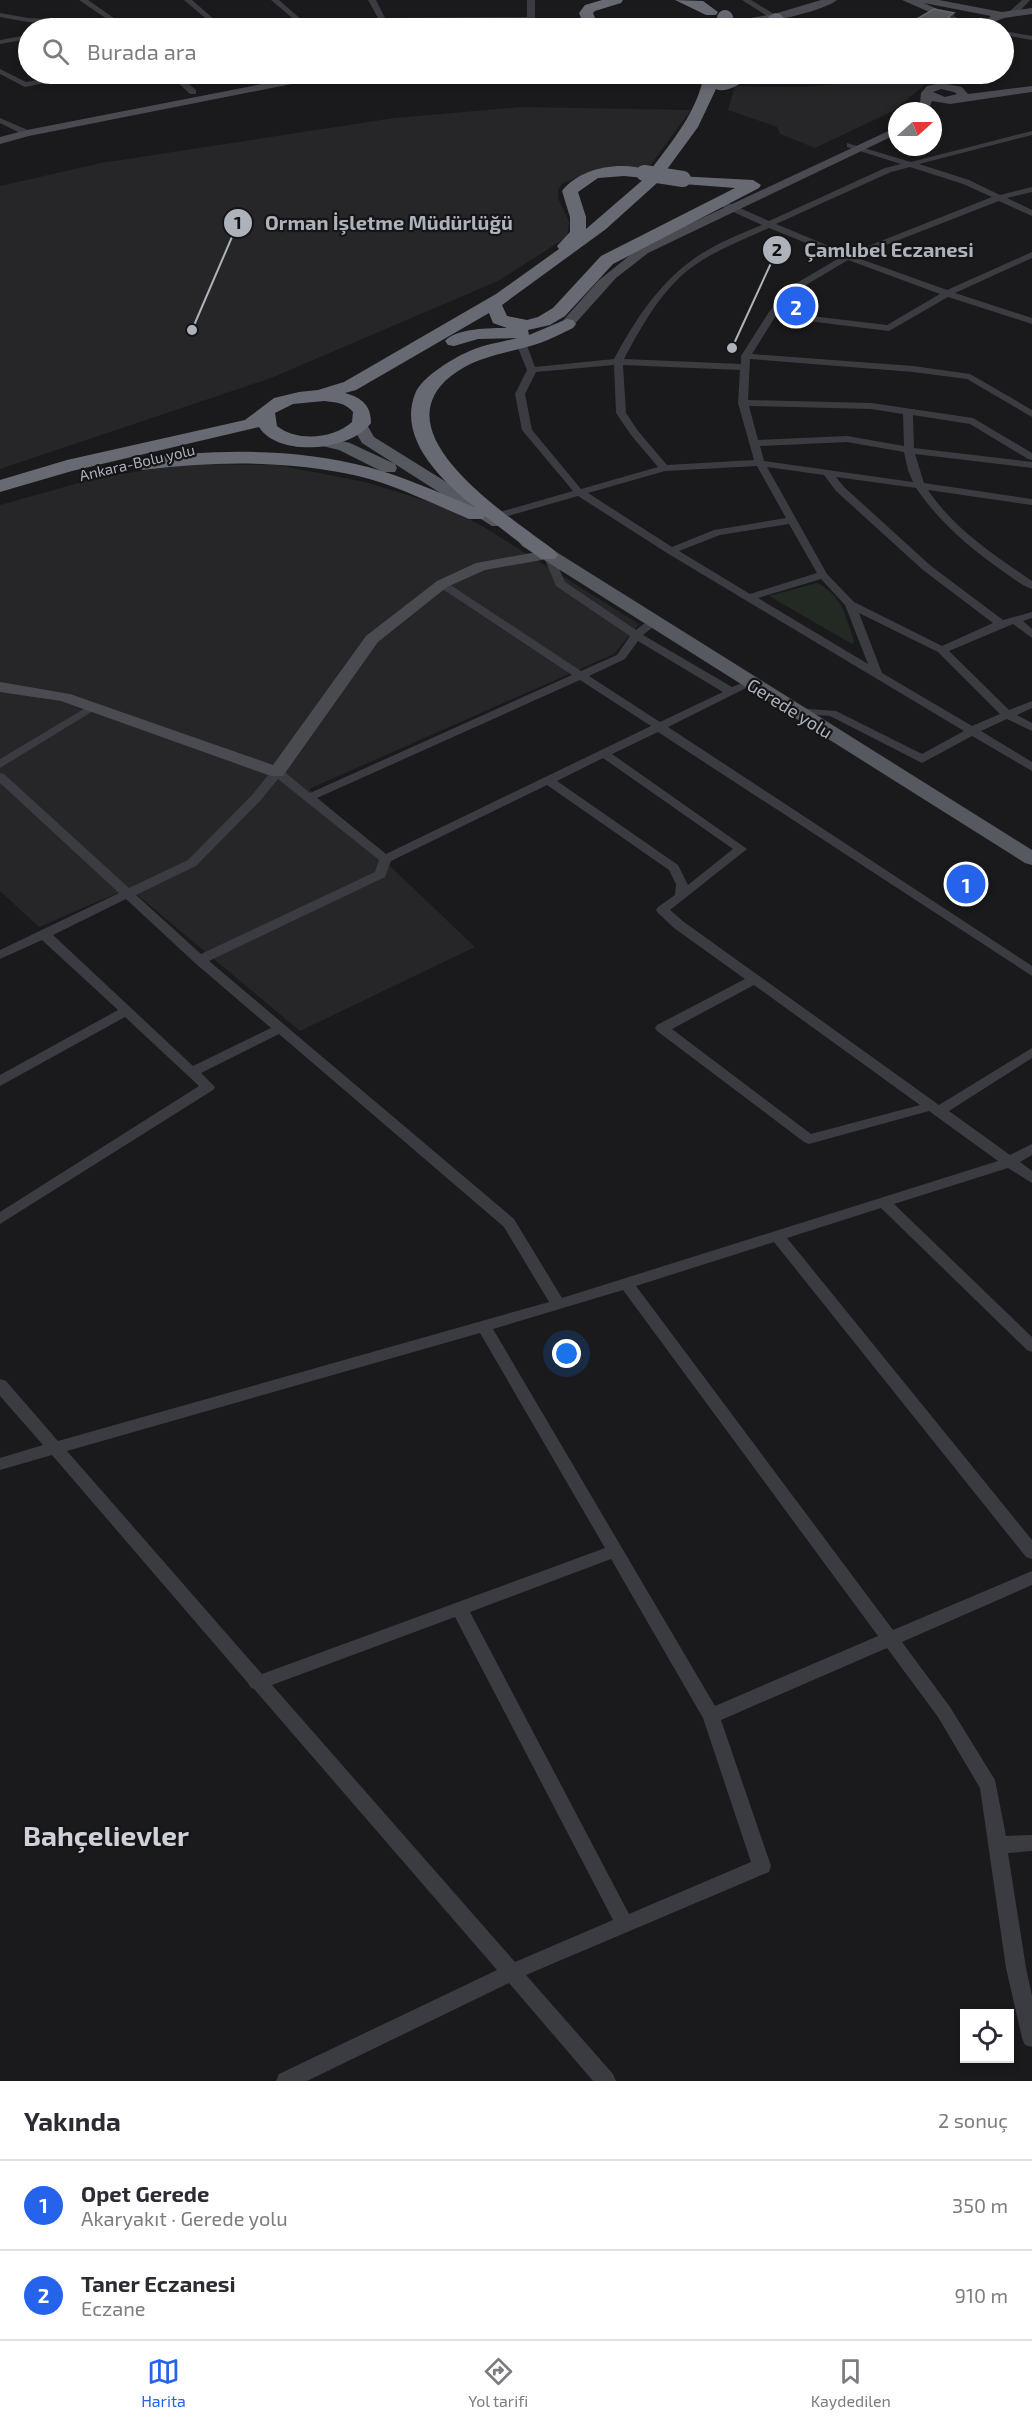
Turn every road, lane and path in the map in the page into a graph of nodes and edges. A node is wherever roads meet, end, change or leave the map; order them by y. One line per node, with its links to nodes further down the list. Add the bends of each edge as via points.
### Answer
1 (83, 0): 19 (street)
2 (188, 0): 20 (street)
3 (275, 0): 21 (street)
4 (372, 0): 22 (street)
5 (531, 0): 23 (street)
6 (616, 0): 24 (highway, via 590,8 586,13)
7 (682, 0): 25 (highway, via 698,4)
8 (719, 0): 26 (highway)
9 (746, 0): 17 (street)
10 (832, 0): 17 (street)
11 (907, 0): 28 (street)
12 (923, 0): 15 (street)
13 (1026, 0): 15 (street)
14 (1032, 11): 15 (street)
15 (1007, 14): 29 (street)
16 (0, 15): 18 (street)
17 (775, 17): 27 (street)
18 (18, 18)
19 (109, 18)
20 (209, 18)
21 (296, 18)
22 (381, 18)
23 (531, 18)
24 (589, 18)
25 (713, 18)
26 (716, 18)
27 (760, 18)
28 (950, 18)
29 (998, 18)
30 (1014, 35): 31 (street)
31 (1032, 38)
32 (18, 39): 33 (street)
33 (0, 42)
34 (0, 71): 35 (street)
35 (18, 81)
36 (184, 84): 45 (street)
37 (237, 84): 45 (street)
38 (276, 84): 53 (street)
39 (710, 84): 68 (highway, via 690,127 651,180 600,226)
40 (722, 84): 68 (highway, via 704,131 665,182 612,231)
41 (937, 84): 44 (street)
42 (956, 84): 46 (street)
43 (1032, 87): 46 (street)
44 (932, 91): 46 (street); 47 (street)
45 (193, 92): 50 (street)
46 (957, 94): 48 (street)
47 (927, 102)
48 (942, 105)
49 (0, 120): 50 (street)
50 (15, 125): 52 (street); 53 (street)
51 (888, 126): 57 (street)
52 (0, 130)
53 (27, 133): 56 (street)
54 (888, 133): 57 (street)
55 (1032, 133): 58 (street)
56 (0, 141)
57 (855, 146): 58 (street); 59 (street); 62 (street)
58 (911, 165): 61 (street); 64 (street, via 888,170)
59 (753, 185): 62 (highway); 68 (highway, bridge, via 624,172 596,174 575,183 570,191 579,234 505,285)
60 (1032, 189): 61 (street)
61 (1001, 197): 63 (street); 66 (street)
62 (726, 206): 64 (street); 68 (highway, via 607,260 559,312 544,321 511,324 499,319); 71 (street, via 621,265)
63 (1032, 213)
64 (771, 224): 66 (street); 74 (street, via 713,250 676,276 639,321)
65 (1032, 255): 67 (street)
66 (847, 257): 67 (street); 69 (street, via 793,289)
67 (946, 294): 69 (street, via 890,328); 70 (street)
68 (499, 303): 72 (highway); 77 (highway, via 350,386)
69 (772, 314): 75 (street)
70 (1032, 321)
71 (567, 324): 72 (highway, via 517,333 477,334); 73 (highway)
72 (454, 341): 79 (highway, via 368,393)
73 (521, 343): 76 (street); 99 (highway, via 480,353 445,372 424,394 422,402 420,419 435,457)
74 (618, 361): 75 (street); 76 (street); 91 (street, via 621,413)
75 (746, 362): 78 (street); 82 (street, via 913,369 970,377)
76 (532, 370): 96 (street, via 520,394 527,430)
77 (321, 395): 79 (highway); 81 (highway, Ankara-Bolu yolu, via 287,400)
78 (742, 403): 80 (street); 86 (street)
79 (358, 407): 83 (highway, via 363,413)
80 (908, 410): 87 (street); 88 (street, via 973,421)
81 (266, 414): 84 (highway, via 264,421); 94 (highway, Ankara-Bolu yolu, via 251,424 67,466)
82 (1032, 414)
83 (360, 426): 85 (highway, via 344,436); 99 (main road, via 368,440)
84 (276, 435): 85 (highway, via 304,442); 92 (highway, Ankara-Bolu yolu, via 200,447)
85 (320, 441): 99 (main road, via 344,446)
86 (756, 443): 87 (street, via 847,439); 89 (street)
87 (910, 450): 90 (street); 95 (street, via 912,470)
88 (1032, 457)
89 (760, 463): 91 (street); 93 (street); 100 (street)
90 (1032, 465)
91 (664, 468): 96 (street)
92 (92, 472): 97 (highway, Ankara-Bolu yolu); 99 (highway, via 170,459 295,462 361,471)
93 (828, 474): 95 (street); 111 (street, via 927,568)
94 (0, 486)
95 (920, 487): 98 (street); 105 (street, via 941,514)
96 (579, 492): 99 (street); 101 (street)
97 (0, 498)
98 (1032, 502)
99 (488, 517): 102 (highway)
100 (792, 520): 101 (street, via 718,532); 103 (street)
101 (671, 551): 106 (street)
102 (548, 555): 104 (street, via 481,566); 110 (main road, Gerede yolu); 112 (street, via 560,584)
103 (823, 575): 106 (street); 107 (street)
104 (442, 584): 116 (street); 130 (street, via 372,639)
105 (1032, 586)
106 (750, 597): 115 (street)
107 (850, 604): 114 (street); 115 (street)
108 (1032, 615): 109 (street)
109 (1015, 620): 111 (street); 113 (street)
110 (653, 622): 112 (street); 117 (main road, Gerede yolu)
111 (1001, 624): 114 (street)
112 (636, 635): 116 (street, via 621,657); 119 (street)
113 (1032, 635)
114 (942, 650): 123 (street)
115 (877, 672): 126 (street)
116 (580, 675): 124 (street); 133 (street)
117 (750, 682): 119 (street); 122 (main road, Gerede yolu)
118 (0, 687): 121 (street)
119 (732, 692): 124 (street)
120 (1032, 704): 123 (street)
121 (94, 706): 128 (street); 130 (street)
122 (795, 711): 126 (street, via 832,713 922,759); 134 (main road, Gerede yolu)
123 (1008, 715): 125 (street); 126 (street)
124 (660, 728): 127 (street); 141 (street)
125 (1032, 728)
126 (972, 731): 129 (street)
127 (605, 754): 132 (street); 137 (street, via 741,849)
128 (0, 764)
129 (1032, 767)
130 (277, 772): 133 (street); 136 (street, via 192,862)
131 (0, 777): 136 (street)
132 (549, 781): 135 (street); 137 (street, via 674,868 682,884)
133 (310, 797): 135 (street)
134 (1032, 859)
135 (385, 860): 140 (street, via 381,874)
136 (126, 894): 138 (street); 140 (street)
137 (681, 897): 142 (street, via 662,910)
138 (44, 934): 139 (street); 143 (street)
139 (0, 955)
140 (200, 960): 144 (street)
141 (1032, 972)
142 (755, 979): 148 (street); 148 (street, via 662,1028 809,1139)
143 (127, 1011): 146 (street); 147 (street)
144 (281, 1028): 146 (street); 156 (street, via 509,1223)
145 (1032, 1053): 148 (street)
146 (192, 1072): 153 (street, via 208,1087)
147 (0, 1081)
148 (936, 1108): 150 (street)
149 (1032, 1149): 150 (street)
150 (1010, 1162): 151 (street); 152 (street)
151 (1032, 1178)
152 (884, 1202): 154 (street); 158 (street)
153 (0, 1219)
154 (777, 1236): 155 (street); 163 (street)
155 (626, 1283): 156 (street); 166 (street)
156 (558, 1305): 157 (street)
157 (484, 1326): 160 (street); 162 (street)
158 (1032, 1346)
159 (0, 1385): 160 (street)
160 (53, 1449): 161 (street); 167 (street)
161 (0, 1464)
162 (615, 1551): 165 (street); 168 (street)
163 (1032, 1552)
164 (1032, 1578): 166 (street)
165 (459, 1608): 167 (street); 171 (street)
166 (888, 1639): 168 (street); 170 (street, via 944,1712 989,1786)
167 (257, 1683): 172 (street)
168 (711, 1716): 171 (street, via 762,1866)
169 (1032, 1843): 170 (street)
170 (998, 1845): 173 (street, via 1016,1968)
171 (625, 1924): 172 (street)
172 (510, 1973): 174 (street); 175 (street)
173 (1032, 2038)
174 (286, 2081)
175 (606, 2081)

